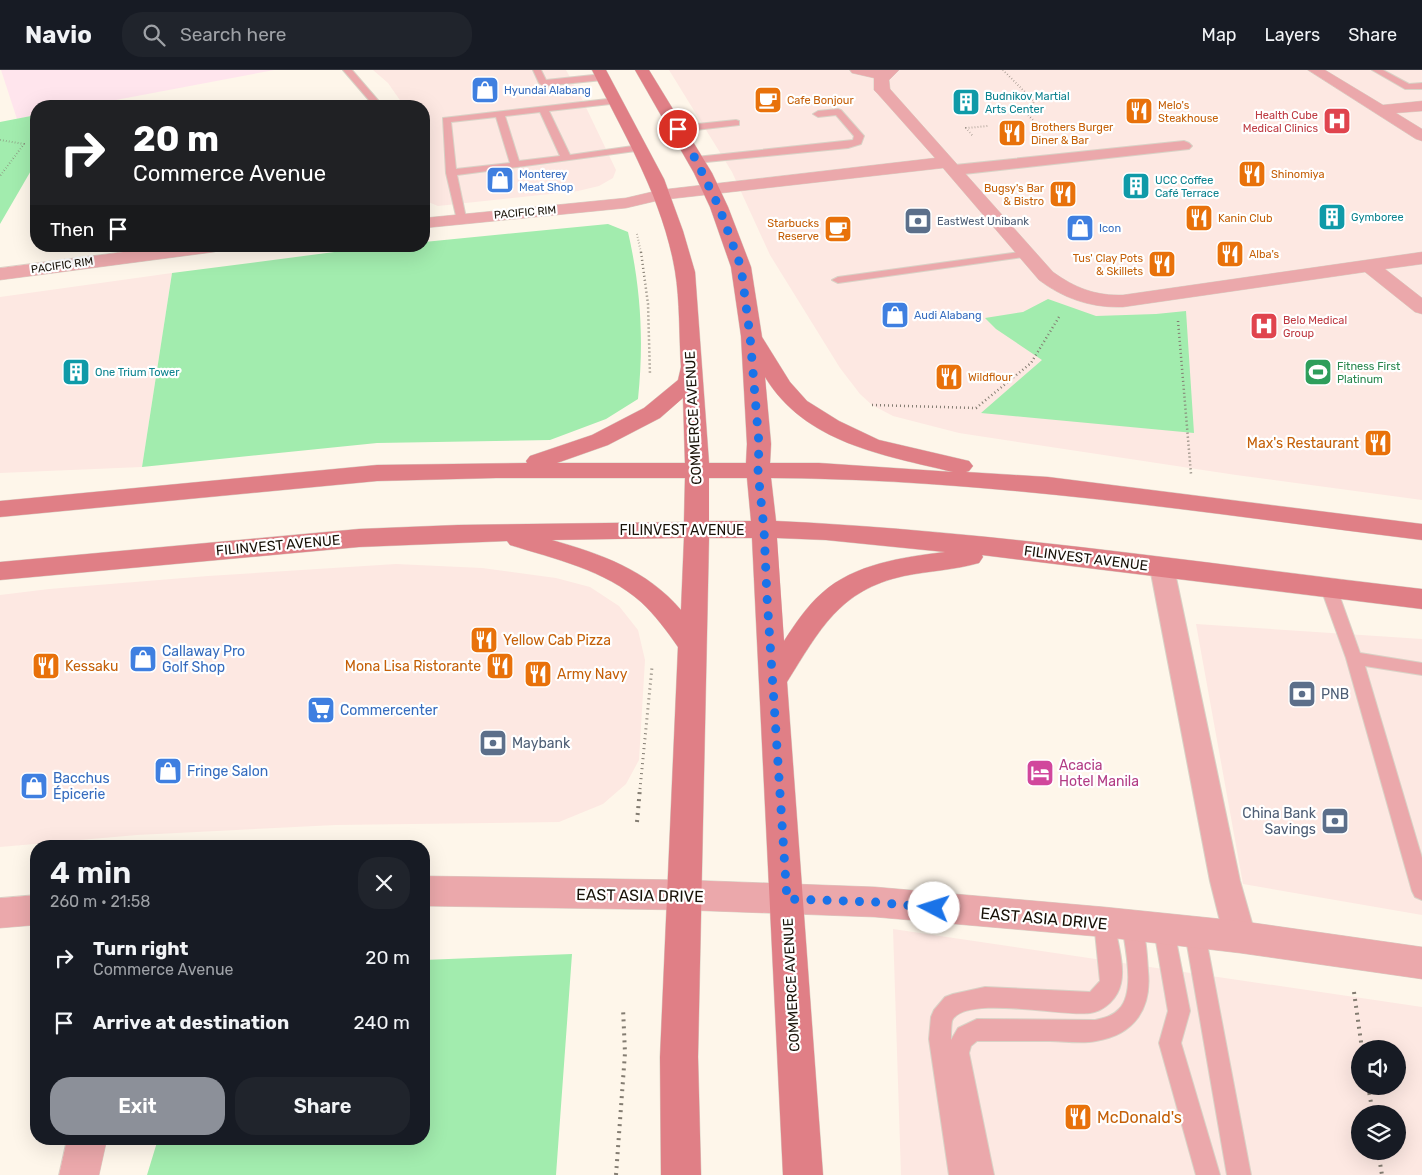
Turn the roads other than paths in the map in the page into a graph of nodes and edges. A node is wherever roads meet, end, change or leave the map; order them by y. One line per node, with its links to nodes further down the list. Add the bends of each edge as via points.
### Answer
1 (347, 70): 10 (lane)
2 (537, 70): 8 (lane, via 544,83)
3 (642, 70): 20 (main road, COMMERCE AVENUE)
4 (857, 70): 7 (street)
5 (1315, 70): 14 (street)
6 (1376, 70): 9 (lane, via 1408,87)
7 (888, 73): 27 (street, via 880,84 882,90)
8 (601, 74): 11 (main road, COMMERCE AVENUE)
9 (1422, 86)
10 (374, 100)
11 (616, 101): 13 (lane); 23 (main road, COMMERCE AVENUE)
12 (1422, 106): 14 (street)
13 (543, 108): 15 (lane); 24 (lane)
14 (1381, 110): 19 (street)
15 (500, 113): 26 (lane); 28 (lane, via 446,120)
16 (818, 114): 25 (lane, via 838,112 859,136 858,142)
17 (1422, 122): 19 (street)
18 (736, 123): 20 (lane)
19 (1402, 124): 21 (street)
20 (678, 129): 25 (main road, COMMERCE AVENUE)
21 (1422, 136)
22 (1184, 146): 27 (street)
23 (640, 148): 24 (lane); 30 (main road, COMMERCE AVENUE, via 655,178)
24 (566, 158): 26 (lane)
25 (696, 160): 29 (main road, COMMERCE AVENUE)
26 (515, 164): 28 (lane)
27 (952, 172): 29 (street); 34 (street)
28 (451, 173): 31 (lane)
29 (711, 189): 30 (main road, COMMERCE AVENUE); 30 (street)
30 (695, 206): 31 (street, PACIFIC RIM, via 626,203); 40 (main road, COMMERCE AVENUE, via 741,267); 41 (main road, COMMERCE AVENUE, via 685,272)
31 (461, 218): 32 (street, PACIFIC RIM)
32 (430, 222)
33 (138, 252): 37 (street, PACIFIC RIM)
34 (1027, 254): 36 (street, via 1051,280 1082,296 1109,302); 38 (lane)
35 (1422, 258): 36 (street)
36 (1368, 265): 39 (street)
37 (0, 274)
38 (838, 280)
39 (1422, 308)
40 (750, 336): 44 (main road, COMMERCE AVENUE, via 759,444); 45 (main road, via 781,385 799,406 831,426 872,445)
41 (691, 368): 42 (main road, via 688,382 672,398 629,427 568,453); 43 (main road, COMMERCE AVENUE)
42 (496, 470): 43 (main road); 46 (main road, via 377,473)
43 (696, 470): 44 (main road); 47 (main road, COMMERCE AVENUE)
44 (758, 472): 45 (main road, via 819,471); 48 (main road, COMMERCE AVENUE)
45 (1048, 485): 49 (main road)
46 (0, 509)
47 (697, 529): 48 (main road, FILINVEST AVENUE); 50 (main road, FILINVEST AVENUE); 56 (main road, COMMERCE AVENUE)
48 (764, 529): 51 (main road, FILINVEST AVENUE); 59 (main road, COMMERCE AVENUE)
49 (1422, 532)
50 (458, 533): 53 (main road, FILINVEST AVENUE, via 359,538); 56 (main road, via 517,538 591,562 618,575 640,587 656,601)
51 (1022, 550): 52 (main road, FILINVEST AVENUE); 59 (main road, via 896,569 843,590 822,609)
52 (1162, 568): 54 (main road, FILINVEST AVENUE); 67 (street, via 1225,881)
53 (0, 571)
54 (1328, 586): 55 (main road, FILINVEST AVENUE); 57 (lane)
55 (1422, 599)
56 (692, 646): 62 (main road, COMMERCE AVENUE)
57 (1354, 658): 58 (lane); 61 (lane)
58 (1422, 669)
59 (772, 681): 63 (main road, COMMERCE AVENUE)
60 (430, 891): 62 (street, EAST ASIA DRIVE)
61 (1422, 891)
62 (684, 895): 63 (street, EAST ASIA DRIVE); 71 (main road, COMMERCE AVENUE)
63 (787, 899): 66 (street, EAST ASIA DRIVE, via 875,902); 72 (main road, COMMERCE AVENUE)
64 (30, 910): 65 (street)
65 (0, 913)
66 (1149, 928): 67 (street, EAST ASIA DRIVE); 73 (lane, via 1107,991 1090,1003 986,997 953,1004 942,1016 940,1039); 74 (lane, via 1135,1006 1125,1020 1111,1029 977,1030 967,1033 960,1041 958,1052); 75 (lane, via 1179,1011 1170,1043); 76 (lane)
67 (1240, 937): 68 (street, EAST ASIA DRIVE)
68 (1422, 963)
69 (86, 1145): 70 (street)
70 (79, 1175)
71 (680, 1175)
72 (803, 1175)
73 (961, 1175)
74 (982, 1175)
75 (1208, 1175)
76 (1238, 1175)

